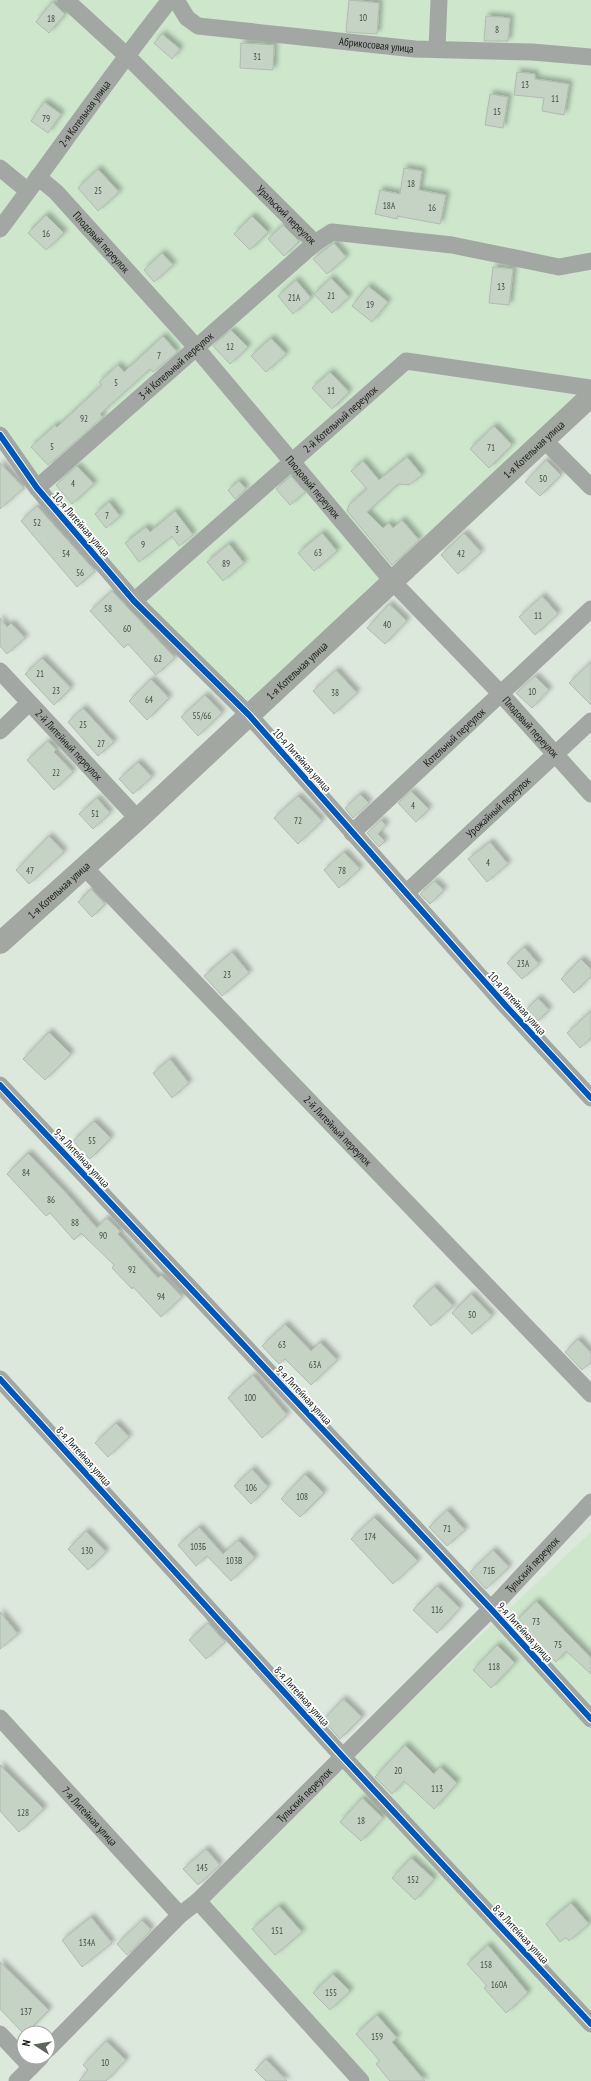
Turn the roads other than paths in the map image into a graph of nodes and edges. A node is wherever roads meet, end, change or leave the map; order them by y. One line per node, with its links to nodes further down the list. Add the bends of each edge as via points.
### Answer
1 (66, 0): 6 (street, Уральский переулок)
2 (170, 0): 6 (street, 2-я Котельная улица)
3 (176, 0): 5 (street, Абрикосовая улица, via 187,18 198,26 415,49)
4 (439, 0): 5 (street)
5 (437, 49): 7 (street, Абрикосовая улица)
6 (126, 55): 9 (street, 2-я Котельная улица); 12 (street, Уральский переулок)
7 (591, 57)
8 (0, 168): 10 (street)
9 (38, 177): 10 (street, 2-я Котельная улица); 14 (street, Плодовый переулок, via 56,192)
10 (28, 191): 11 (street, 2-я Котельная улица)
11 (0, 229)
12 (315, 243): 13 (street, Уральский переулок, via 332,232 452,245 559,267); 14 (street, 3-й Котельный переулок)
13 (591, 262)
14 (196, 347): 19 (street, Плодовый переулок); 21 (street, 3-й Котельный переулок)
15 (591, 388): 19 (street, 2-й Котельный переулок, via 406,361)
16 (591, 396): 18 (street, 1-я Котельная улица)
17 (0, 435): 21 (street, 10-я Литейная улица)
18 (544, 440): 20 (street); 22 (street, 1-я Котельная улица)
19 (292, 462): 22 (street, Плодовый переулок); 23 (street, 2-й Котельный переулок)
20 (591, 487)
21 (37, 488): 23 (street, 10-я Литейная улица)
22 (393, 582): 26 (street, Плодовый переулок); 28 (street, 1-я Котельная улица)
23 (134, 601): 28 (street, 10-я Литейная улица)
24 (591, 609): 26 (street, Котельный переулок)
25 (0, 671): 27 (street, 2-й Литейный переулок)
26 (501, 694): 31 (street, Плодовый переулок); 34 (street, Котельный переулок)
27 (29, 702): 30 (street); 33 (street, 2-й Литейный переулок)
28 (249, 715): 33 (street, 1-я Котельная улица); 34 (street, 10-я Литейная улица)
29 (591, 721): 31 (street, Урожайный переулок)
30 (0, 730)
31 (556, 754): 32 (street, Плодовый переулок); 36 (street, Урожайный переулок)
32 (591, 794)
33 (138, 819): 35 (street, 1-я Котельная улица)
34 (352, 833): 36 (street, 10-я Литейная улица)
35 (84, 867): 37 (street, 1-я Котельная улица); 41 (street, 2-й Литейный переулок)
36 (406, 893): 39 (street, 10-я Литейная улица)
37 (0, 943)
38 (0, 1086): 43 (street, 9-я Литейная улица)
39 (591, 1098)
40 (0, 1379): 46 (street, 8-я Литейная улица)
41 (591, 1394)
42 (591, 1502): 43 (street, Тульский переулок)
43 (491, 1609): 45 (street, 9-я Литейная улица); 46 (street, Тульский переулок)
44 (0, 1718): 48 (street, 7-я Литейная улица)
45 (591, 1719)
46 (343, 1757): 47 (street, Тульский переулок); 49 (street, 8-я Литейная улица)
47 (198, 1901): 48 (street, Тульский переулок); 55 (street)
48 (180, 1915): 51 (street, Тульский переулок)
49 (591, 2024)
50 (0, 2034): 52 (street)
51 (56, 2041)
52 (16, 2046)
53 (33, 2065): 54 (street)
54 (17, 2081)
55 (361, 2081)

